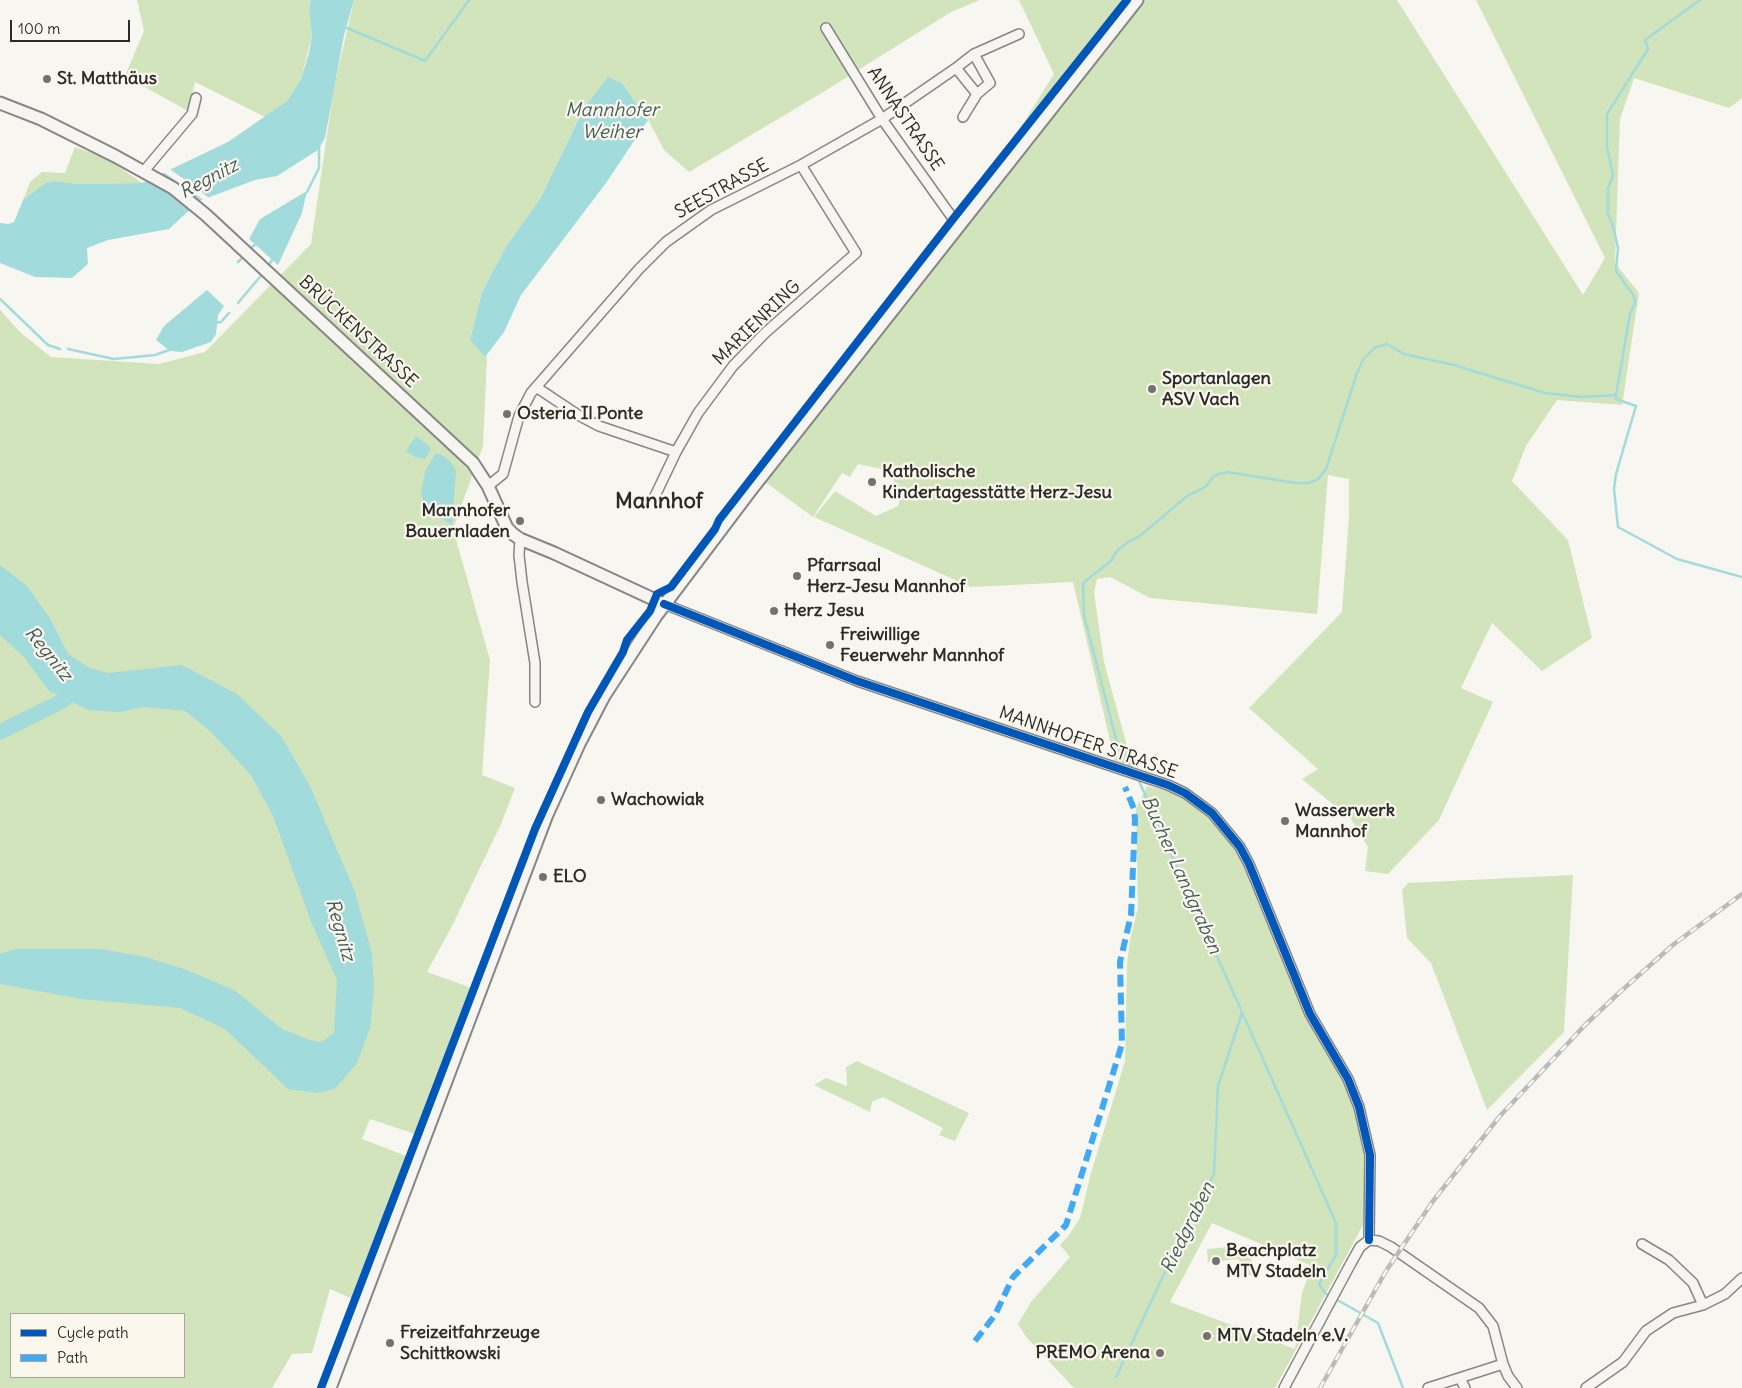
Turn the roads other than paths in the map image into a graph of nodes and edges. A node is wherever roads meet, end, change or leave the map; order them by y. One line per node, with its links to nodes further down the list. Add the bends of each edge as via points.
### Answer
1 (1137, 0): 13 (main road)
2 (826, 28): 10 (street, ANNASTRASSE)
3 (1019, 34): 4 (street, SEESTRASSE)
4 (974, 54): 5 (street, SEESTRASSE); 6 (street, via 990,83)
5 (956, 68): 6 (street); 10 (street, SEESTRASSE)
6 (978, 94): 9 (street)
7 (196, 98): 12 (street, via 192,114)
8 (0, 103): 12 (main road, via 41,119)
9 (963, 117)
10 (882, 118): 11 (street, SEESTRASSE); 13 (street, ANNASTRASSE)
11 (801, 165): 14 (street, SEESTRASSE, via 711,210 666,242); 15 (street, MARIENRING, via 856,252 733,366 698,413)
12 (147, 172): 16 (main road, BRÜCKENSTRASSE, via 199,209 455,445 473,463)
13 (959, 227): 19 (main road)
14 (536, 386): 15 (street, via 599,426); 16 (street, SEESTRASSE, via 524,403 503,474)
15 (676, 452): 17 (street, MARIENRING)
16 (488, 486): 18 (main road, MANNHOFER STRASSE, via 507,528)
17 (655, 496)
18 (520, 539): 19 (main road, MANNHOFER STRASSE); 20 (street, via 522,582 535,663)
19 (664, 604): 21 (street, MANNHOFER STRASSE, via 857,681 1152,779 1185,793 1212,813 1240,847 1249,864 1310,1014 1348,1079 1359,1107 1370,1155); 27 (main road, via 604,696 557,791)
20 (534, 702)
21 (1369, 1240): 25 (street, via 1384,1242 1479,1308 1493,1326); 28 (street, via 1360,1247)
22 (1642, 1244): 24 (street, via 1669,1260 1693,1283)
23 (1742, 1278): 24 (street, via 1724,1294)
24 (1703, 1305): 32 (street, via 1673,1313 1646,1331 1623,1362)
25 (1503, 1364): 26 (street); 31 (street)
26 (1460, 1378): 29 (street); 30 (street)
27 (330, 1388)
28 (1284, 1388)
29 (1428, 1388)
30 (1465, 1388)
31 (1517, 1388)
32 (1586, 1388)

